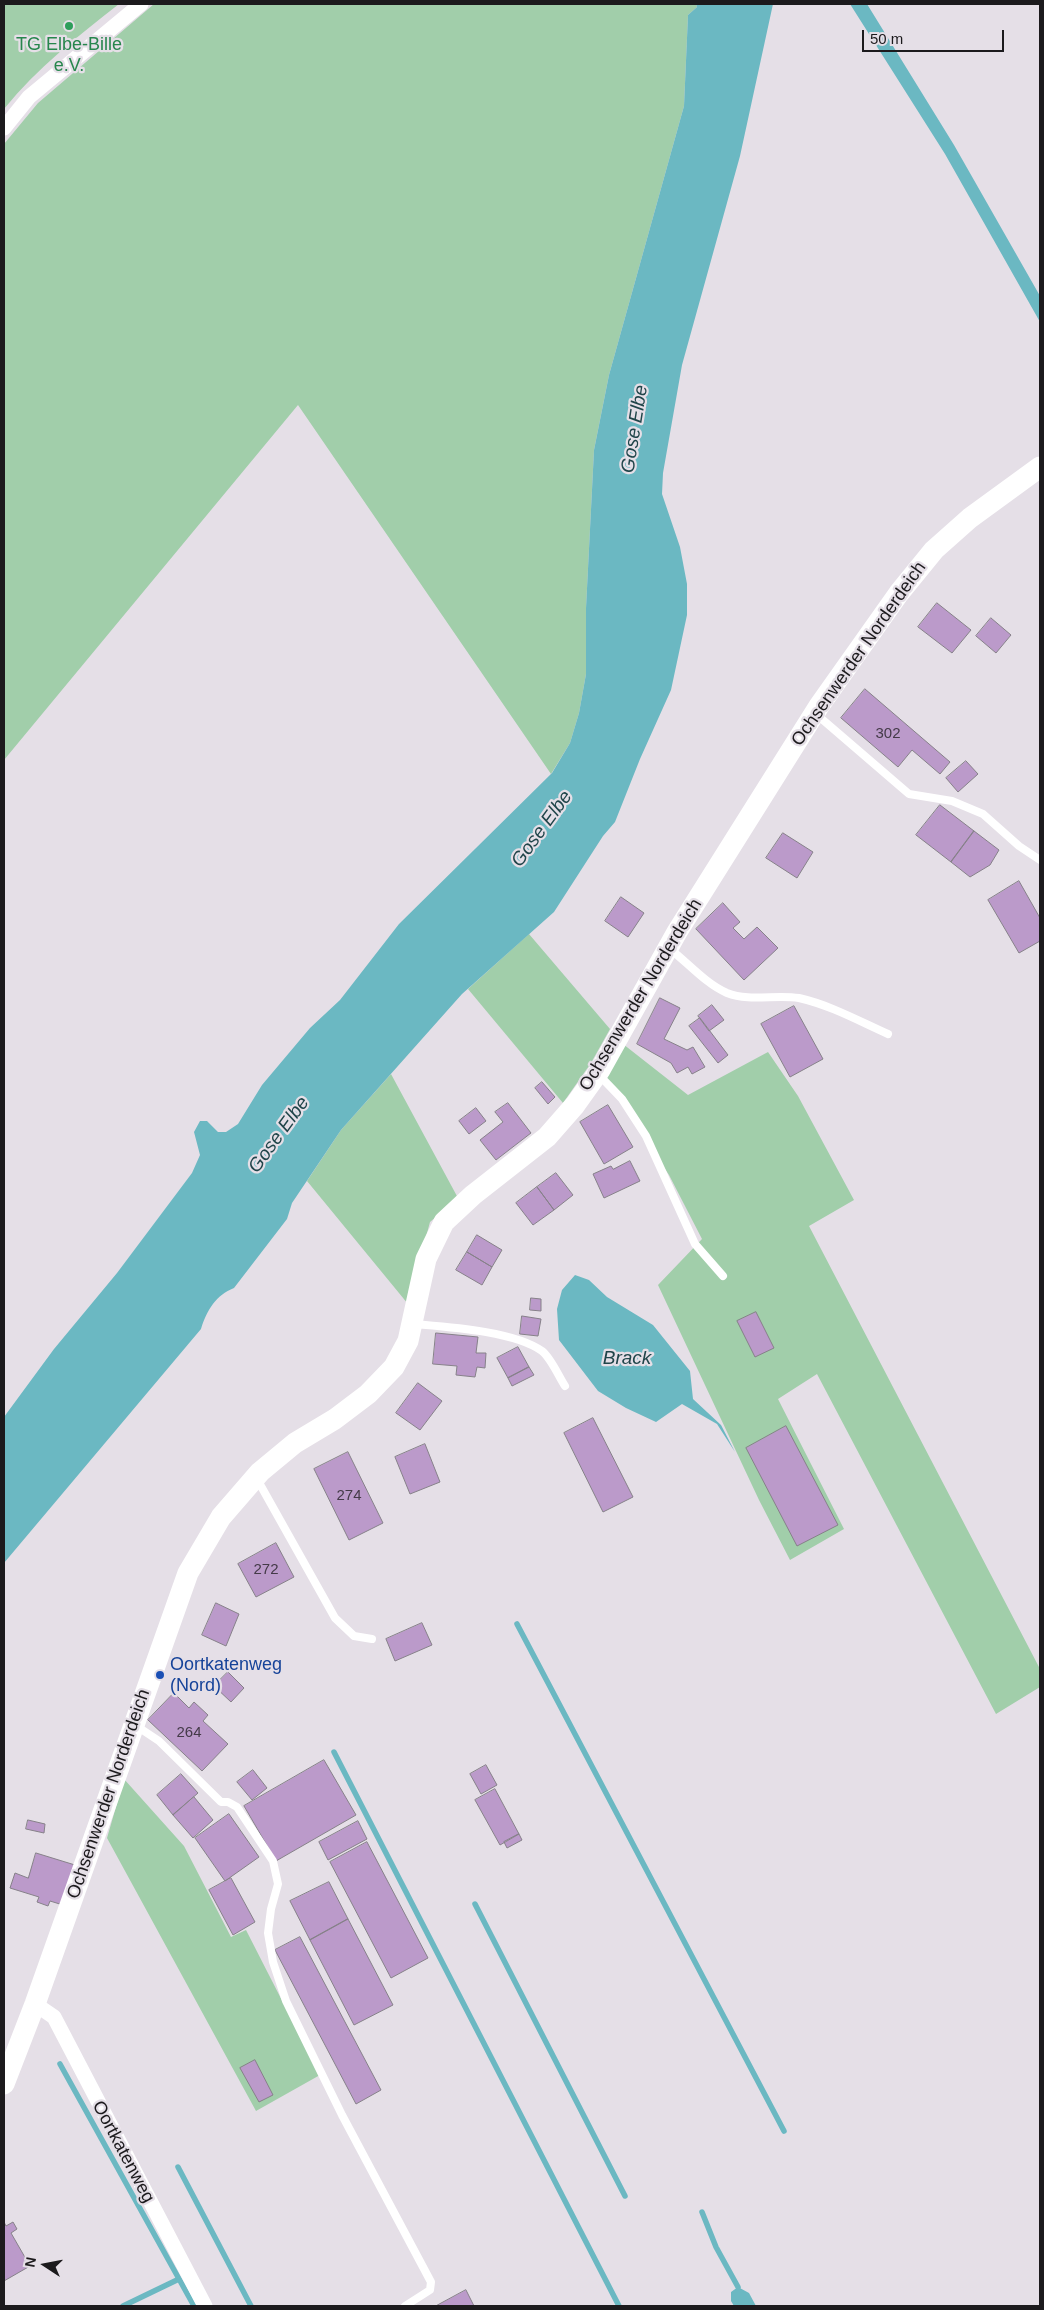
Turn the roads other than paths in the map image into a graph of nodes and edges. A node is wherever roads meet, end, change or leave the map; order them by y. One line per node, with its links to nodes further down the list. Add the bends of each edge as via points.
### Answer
1 (141, 4): 2 (street, via 29,97)
2 (4, 128)
3 (1040, 467): 4 (street, Ochsenwerder Norderdeich, via 970,518 934,550 898,592)
4 (815, 713): 5 (lane, via 909,794 952,801 983,814 1018,846); 6 (street, Ochsenwerder Norderdeich)
5 (1040, 860)
6 (668, 947): 7 (lane, via 728,993 798,998); 8 (street, Ochsenwerder Norderdeich)
7 (888, 1034)
8 (597, 1074): 9 (lane, via 622,1099 646,1136 695,1244); 10 (street, Ochsenwerder Norderdeich, via 547,1138 473,1195 444,1222 426,1258)
9 (723, 1276)
10 (412, 1324): 11 (lane, via 472,1330 512,1339 543,1351); 12 (street, Ochsenwerder Norderdeich, via 408,1341 394,1367 368,1394 295,1443)
11 (565, 1386)
12 (256, 1477): 13 (lane, via 335,1618 354,1636); 14 (street, Ochsenwerder Norderdeich, via 221,1517 188,1573)
13 (372, 1639)
14 (134, 1724): 15 (street, Ochsenwerder Norderdeich); 18 (lane, via 160,1741 221,1802 236,1806 273,1861 278,1884 268,1933 273,1962 286,2001 342,2115 431,2282 430,2290)
15 (35, 2004): 16 (street, Ochsenwerder Norderdeich); 17 (street, Oortkatenweg, via 54,2017)
16 (4, 2084)
17 (205, 2306)
18 (405, 2306)

